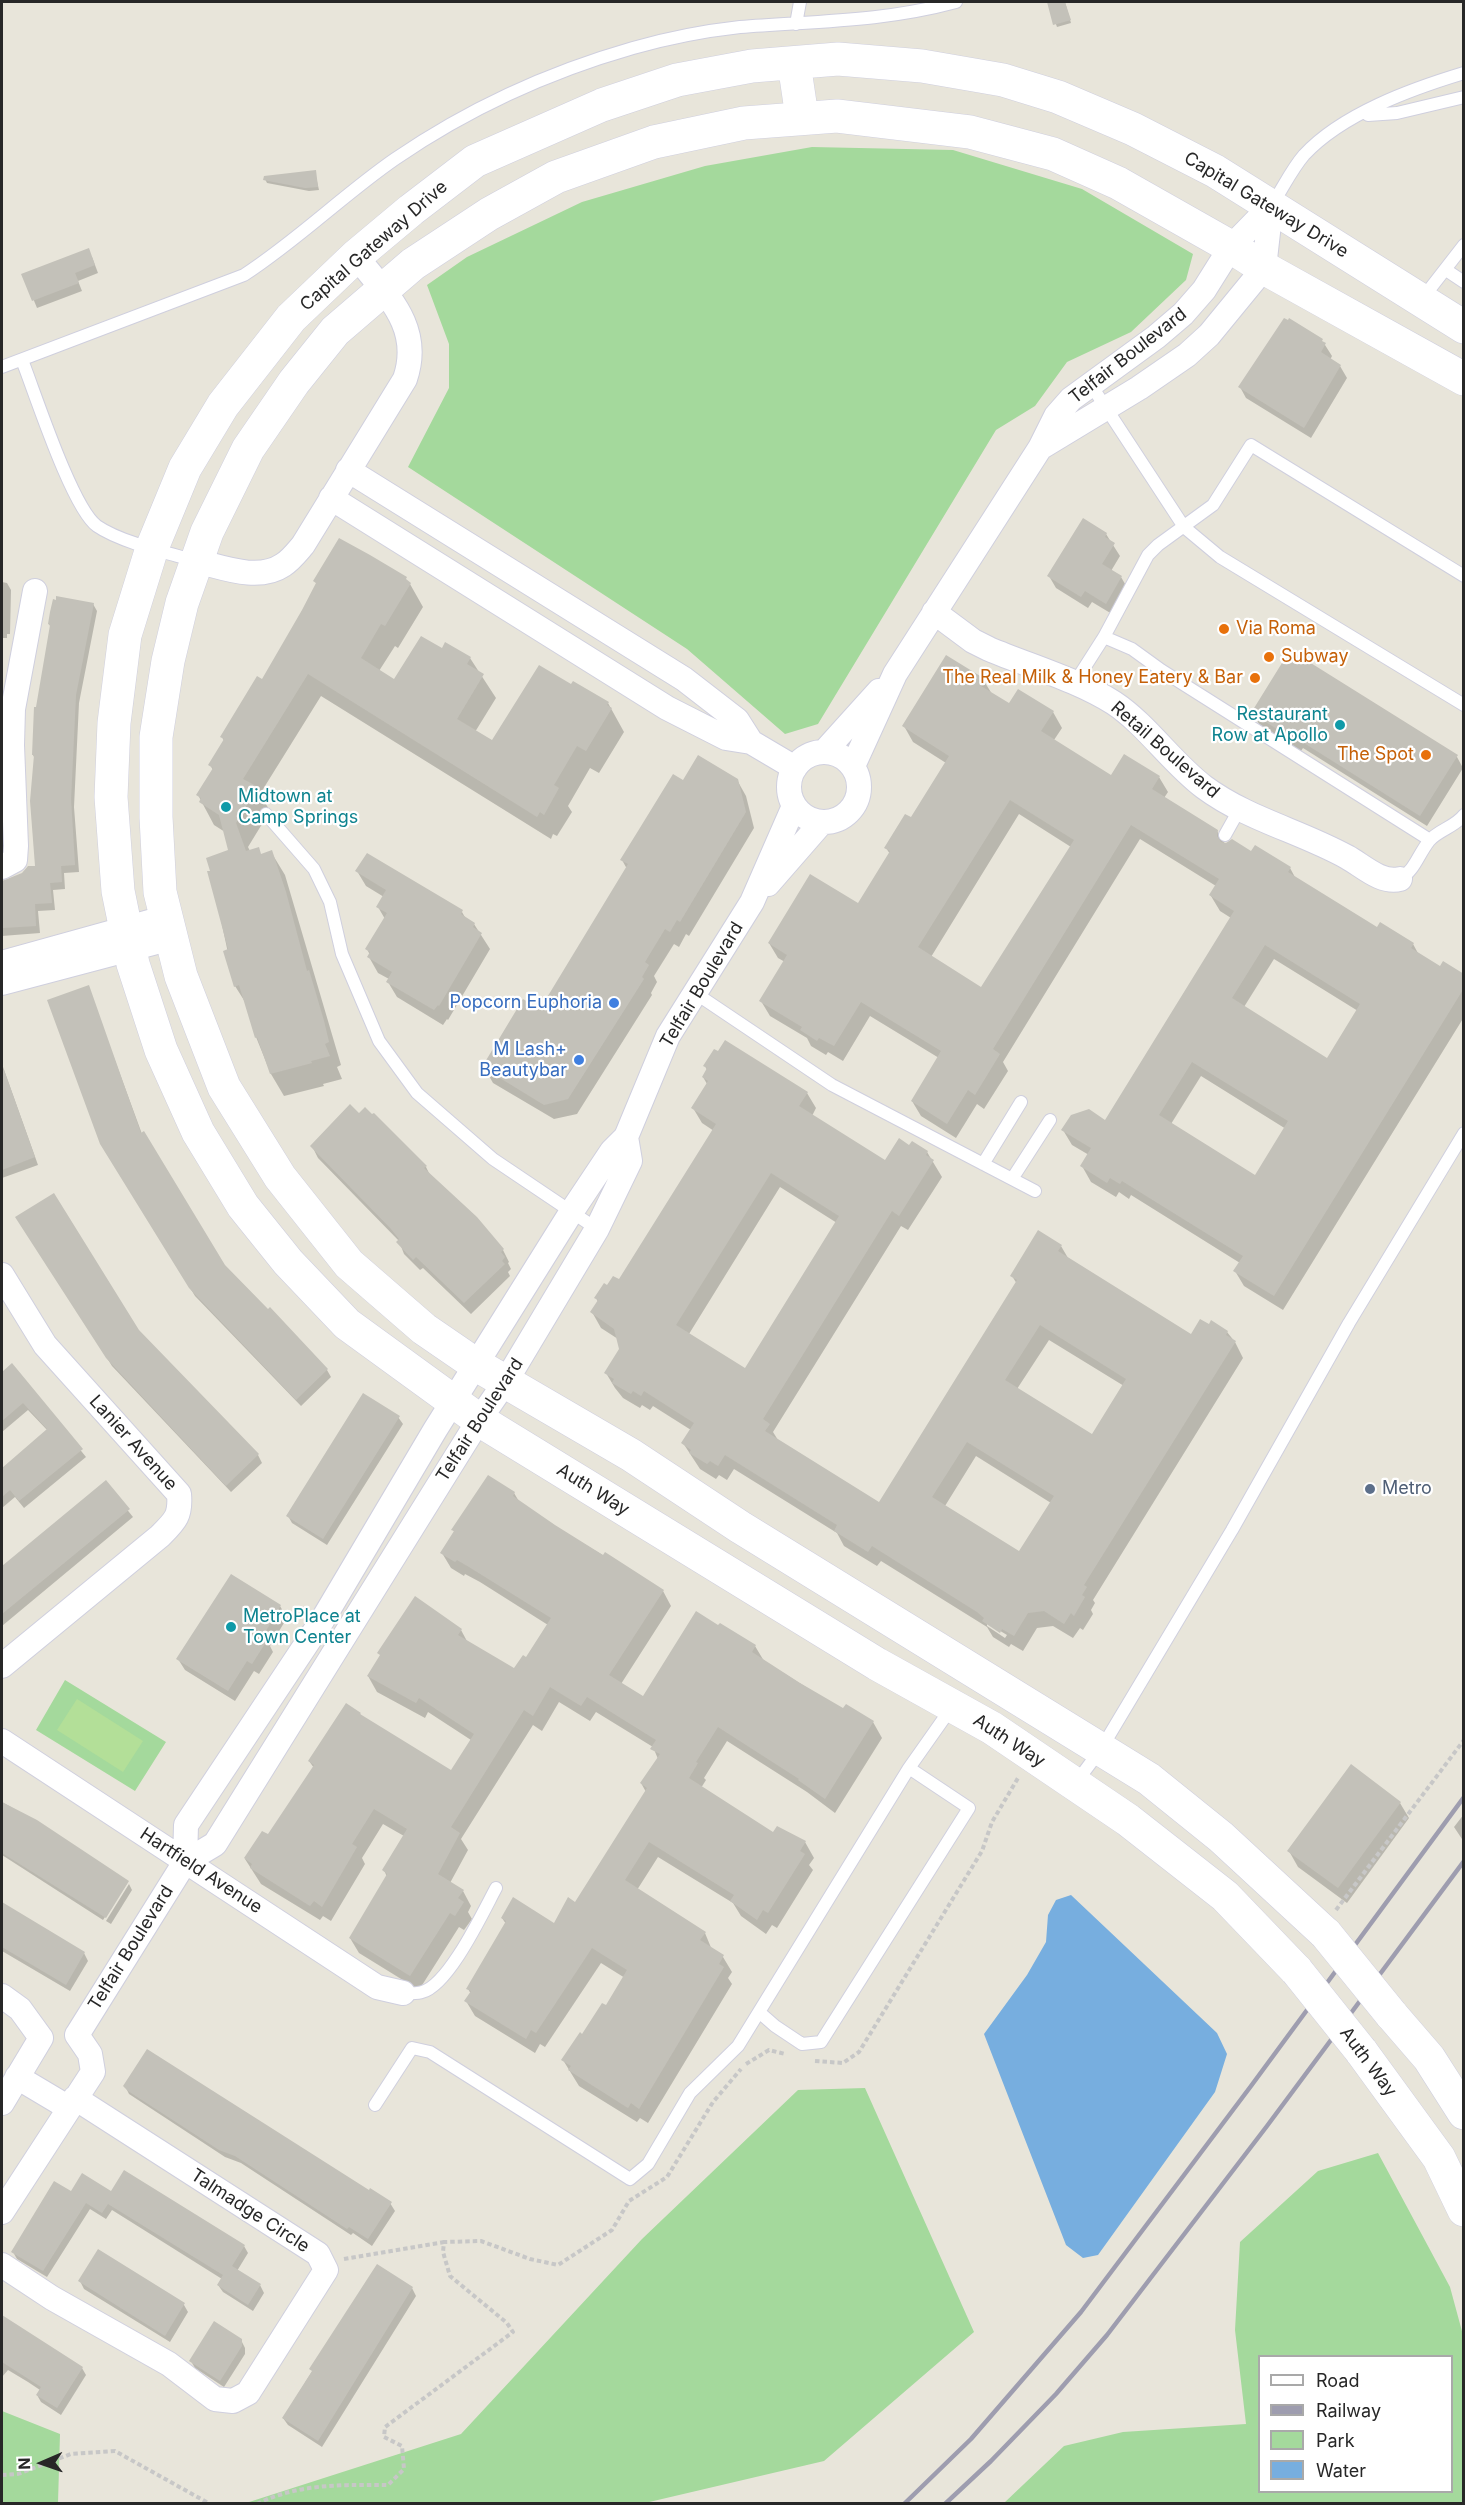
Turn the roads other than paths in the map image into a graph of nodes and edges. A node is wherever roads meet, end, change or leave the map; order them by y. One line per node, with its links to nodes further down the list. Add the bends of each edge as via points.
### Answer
1 (800, 2): 3 (lane)
2 (956, 2): 3 (lane, via 869,19)
3 (796, 24): 19 (lane, via 698,33 634,48 563,70 509,93 395,159 244,275)
4 (794, 63): 8 (street); 9 (street, Capital Gateway Drive, via 838,59 922,66 1003,80 1058,97 1133,129 1215,171); 12 (street, Capital Gateway Drive, via 752,66 676,80 539,132 475,161)
5 (1464, 73): 7 (lane, via 1419,86)
6 (1464, 97): 7 (lane, via 1397,113)
7 (1360, 115): 9 (lane, via 1303,156)
8 (802, 117): 11 (street, via 837,116 916,124 970,132 1053,154 1118,183); 16 (street, via 744,123 654,142 556,177 489,214 413,264)
9 (1271, 206): 11 (street, Telfair Boulevard); 13 (street); 17 (street, Capital Gateway Drive)
10 (1464, 245): 14 (lane)
11 (1230, 247): 13 (street); 22 (street, Telfair Boulevard, via 1204,290 1183,314)
12 (356, 256): 16 (street); 28 (street, Capital Gateway Drive, via 291,318 223,405 185,468)
13 (1264, 268): 21 (street); 23 (street, Telfair Boulevard, via 1188,355)
14 (1446, 270): 15 (lane); 17 (lane)
15 (1464, 282)
16 (383, 290): 25 (street, via 409,332 410,364); 29 (street, via 335,331 294,382 248,449)
17 (1421, 300): 18 (street, Capital Gateway Drive)
18 (1464, 327)
19 (22, 360): 20 (lane); 28 (lane, via 84,510 95,525)
20 (2, 368)
21 (1464, 379)
22 (1091, 385): 23 (lane); 24 (street, Telfair Boulevard, via 1060,410)
23 (1106, 408): 24 (street, Telfair Boulevard); 27 (lane)
24 (1040, 448): 32 (street, Telfair Boulevard)
25 (348, 470): 26 (street); 38 (street, via 684,680 737,720)
26 (331, 498): 29 (street, via 303,545 282,566 257,572); 38 (street, via 667,708 726,738)
27 (1184, 528): 30 (lane, via 1213,505 1251,445); 33 (lane, via 1148,555); 36 (lane, via 1220,557)
28 (152, 548): 29 (lane); 53 (street, Capital Gateway Drive, via 125,634 114,723 111,797 118,891)
29 (196, 561): 52 (street, via 168,662 156,737 160,892)
30 (1464, 576)
31 (35, 591): 37 (street)
32 (934, 612): 34 (street, Telfair Boulevard); 35 (street, Retail Boulevard, via 973,641)
33 (1104, 637): 35 (lane); 48 (lane, via 1132,649)
34 (895, 674): 39 (street, Telfair Boulevard); 40 (street, Telfair Boulevard)
35 (1074, 684): 43 (street, Retail Boulevard, via 1115,704 1178,765)
36 (1464, 705)
37 (7, 709): 49 (street, via 16,846 15,860)
38 (751, 742): 41 (street)
39 (824, 752): 40 (street, via 835,753); 41 (street, via 807,756)
40 (853, 766): 46 (street, via 859,788 852,809 843,817)
41 (795, 768): 42 (street, via 789,786)
42 (794, 806): 46 (street, via 806,817); 51 (street, Telfair Boulevard)
43 (1239, 810): 47 (lane); 50 (street, Retail Boulevard, via 1319,843 1378,876)
44 (266, 814): 64 (lane, via 314,869 330,902 342,954 379,1041 411,1084 493,1159)
45 (1464, 815): 48 (lane)
46 (822, 822): 51 (street, Telfair Boulevard)
47 (1225, 834)
48 (1430, 840): 50 (lane, via 1414,867)
49 (2, 867)
50 (1400, 879)
51 (752, 902): 56 (street, Telfair Boulevard)
52 (170, 928): 53 (street); 67 (street, via 182,976 224,1087 280,1177 349,1264 424,1329)
53 (128, 938): 54 (street); 55 (street); 69 (street, Capital Gateway Drive, via 161,1050 198,1132 243,1206 288,1262 347,1324)
54 (2, 963)
55 (2, 983)
56 (695, 993): 60 (street, Telfair Boulevard, via 668,1036); 61 (lane, via 832,1085)
57 (1021, 1102): 61 (lane)
58 (1050, 1120): 62 (lane)
59 (1464, 1133): 76 (lane)
60 (626, 1137): 64 (street, Telfair Boulevard, via 612,1151); 65 (street, Telfair Boulevard, via 630,1161)
61 (983, 1164): 62 (lane)
62 (1012, 1179): 63 (lane)
63 (1035, 1191)
64 (572, 1211): 65 (lane); 67 (street, Telfair Boulevard)
65 (597, 1229): 68 (street, Telfair Boulevard)
66 (2, 1275): 71 (street, Lanier Avenue, via 45,1345 179,1494 180,1509 160,1536)
67 (476, 1364): 68 (street); 69 (street, Telfair Boulevard)
68 (506, 1382): 70 (street, Telfair Boulevard); 76 (street, via 631,1455 740,1527)
69 (449, 1398): 70 (street, Auth Way); 72 (street, Telfair Boulevard, via 322,1619)
70 (478, 1420): 73 (street, Telfair Boulevard); 74 (street, Auth Way)
71 (2, 1666)
72 (281, 1680): 73 (street); 79 (street, Telfair Boulevard, via 186,1825)
73 (308, 1694): 79 (street, Telfair Boulevard, via 215,1844)
74 (952, 1706): 77 (lane); 78 (street, Auth Way)
75 (2, 1741): 79 (street, Hartfield Avenue)
76 (1101, 1749): 78 (lane); 90 (street, bridge, via 1149,1779 1221,1837 1323,1932 1430,2058)
77 (909, 1768): 83 (lane); 83 (lane, via 969,1808 820,2042 802,2044)
78 (1075, 1784): 91 (street, Auth Way, bridge, via 1225,1896 1297,1971 1439,2158)
79 (185, 1862): 81 (street, Hartfield Avenue, via 377,1987); 84 (street, Telfair Boulevard)
80 (496, 1888): 81 (lane, via 445,1975 423,1992)
81 (404, 1993)
82 (2, 1996): 85 (street, via 20,2009)
83 (759, 2012): 89 (lane, via 738,2046 690,2093 648,2164 630,2179 430,2052 412,2048)
84 (77, 2035): 85 (street); 88 (street, via 90,2054 93,2072)
85 (41, 2038): 86 (street)
86 (17, 2077): 87 (street); 88 (street, Talmadge Circle)
87 (2, 2103)
88 (72, 2103): 92 (street); 93 (street, Talmadge Circle, via 318,2254 326,2270 248,2393 233,2401 215,2399 169,2364)
89 (375, 2105)
90 (1464, 2114)
91 (1464, 2210)
92 (2, 2212)
93 (2, 2265)

